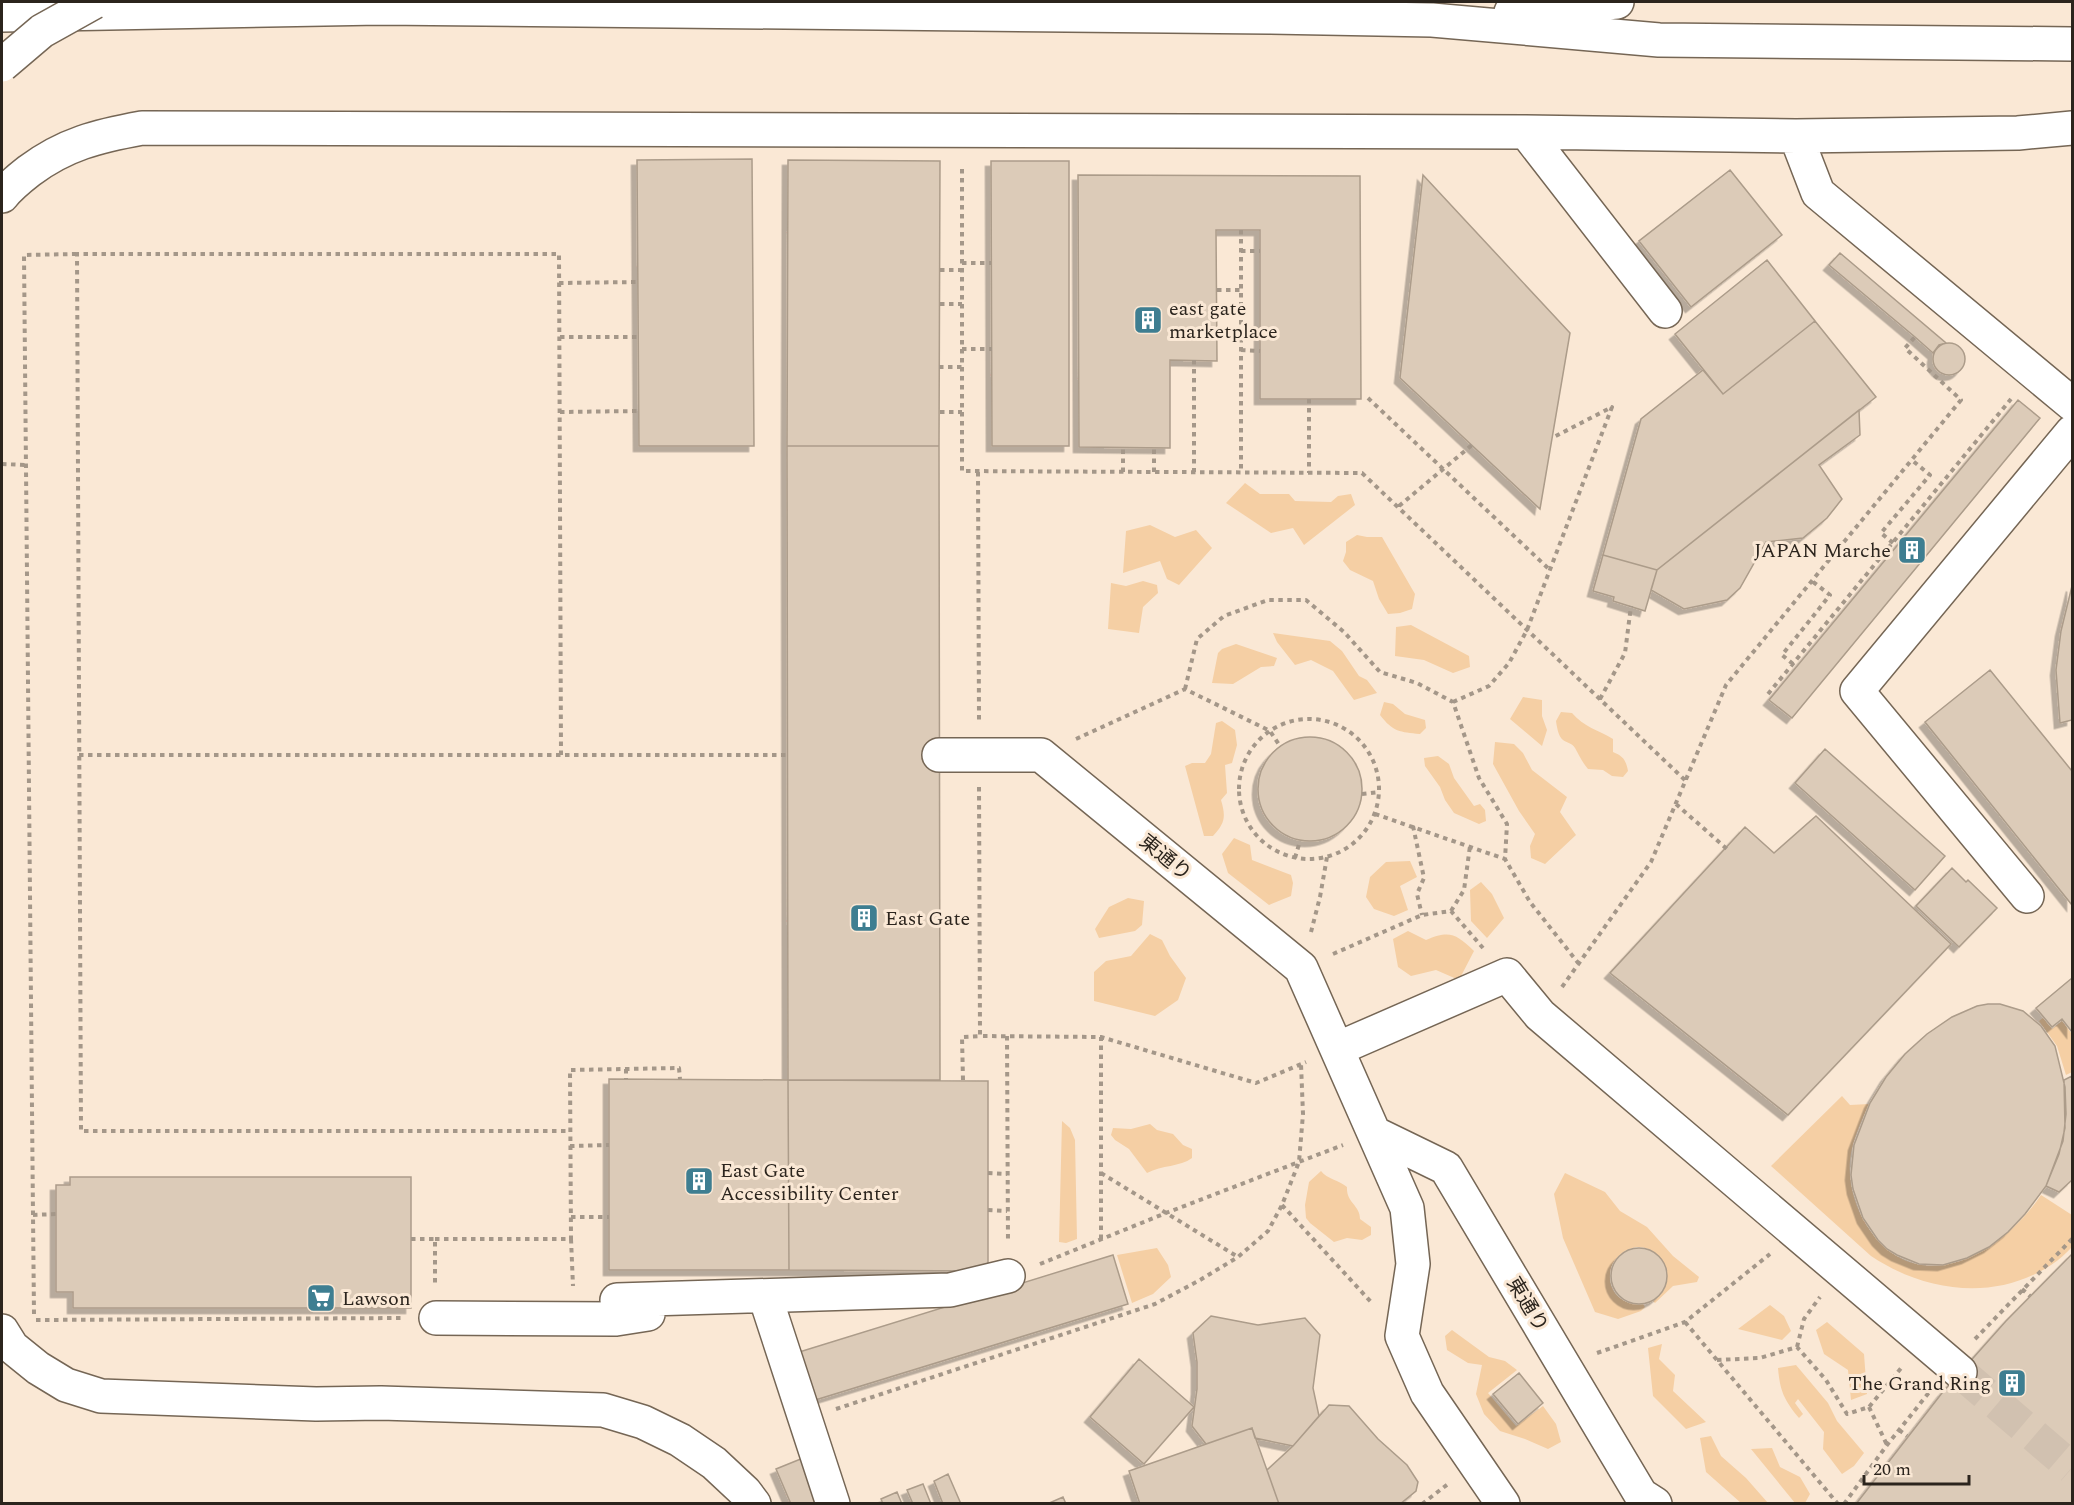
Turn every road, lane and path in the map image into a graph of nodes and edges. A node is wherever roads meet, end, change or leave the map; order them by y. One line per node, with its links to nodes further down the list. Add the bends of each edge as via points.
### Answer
1 (94, 2): 8 (street, bridge, via 42,31)
2 (1189, 2): 5 (street)
3 (1617, 2): 6 (street)
4 (2, 15): 5 (street, via 380,8)
5 (1269, 17): 6 (street)
6 (1432, 20): 7 (street, via 1659,40)
7 (2073, 44)
8 (2, 65)
9 (2073, 128): 11 (street, via 2018,134)
10 (1526, 132): 11 (street); 13 (street, via 142,128 79,142 50,156); 28 (street)
11 (1796, 136): 42 (street, via 1818,193)
12 (962, 169): 18 (path)
13 (2, 196)
14 (1241, 230): 15 (path)
15 (1241, 251): 16 (path); 25 (path)
16 (1260, 251)
17 (77, 254): 23 (path, via 559,254); 54 (path, via 24,255); 75 (path)
18 (962, 263): 19 (path); 21 (path)
19 (991, 263)
20 (940, 270): 21 (path)
21 (962, 270): 27 (path)
22 (638, 282): 23 (path)
23 (559, 283): 29 (path)
24 (1217, 290): 25 (path)
25 (1241, 290): 34 (path)
26 (940, 304): 27 (path)
27 (962, 304): 32 (path)
28 (1665, 311)
29 (560, 337): 30 (path); 44 (path)
30 (638, 337)
31 (1915, 338): 52 (path, via 1905,348 1961,400)
32 (962, 349): 33 (path); 38 (path)
33 (992, 349)
34 (1241, 350): 35 (path); 60 (path)
35 (1260, 351)
36 (1194, 360): 59 (path)
37 (939, 367): 38 (path)
38 (962, 367): 46 (path)
39 (1368, 398): 55 (path)
40 (1309, 399): 61 (path)
41 (2012, 399): 63 (path)
42 (2073, 404)
43 (639, 411): 44 (path)
44 (560, 412): 76 (path)
45 (940, 412): 46 (path)
46 (962, 412): 56 (path, via 962,471)
47 (2073, 432): 93 (street, via 1857,691)
48 (1552, 438): 64 (path, via 1612,407)
49 (1472, 445): 55 (path)
50 (1123, 447): 57 (path)
51 (1154, 447): 58 (path)
52 (1913, 461): 63 (path, via 1930,475 1881,533); 65 (path)
53 (2, 464): 54 (path)
54 (26, 465): 122 (path)
55 (1443, 469): 62 (path); 64 (path)
56 (978, 472): 57 (path); 79 (path)
57 (1123, 472): 58 (path)
58 (1154, 472): 59 (path)
59 (1194, 472): 60 (path)
60 (1241, 472): 61 (path)
61 (1309, 473): 62 (path, via 1362,473)
62 (1399, 507): 67 (path)
63 (1893, 543): 68 (path)
64 (1551, 571): 67 (path)
65 (1812, 581): 68 (path, via 1830,595 1782,654); 81 (path, via 1726,685)
66 (1631, 606): 71 (path, via 1625,653)
67 (1527, 630): 71 (path); 72 (path, via 1509,663 1489,686)
68 (1793, 664): 70 (path)
69 (1185, 689): 72 (path, via 1197,639 1224,616 1268,600 1306,600 1344,632 1380,672 1417,683); 73 (path); 80 (path)
70 (1768, 694)
71 (1600, 699): 81 (path)
72 (1453, 702): 92 (path, via 1479,778 1507,824)
73 (1270, 731): 74 (path); 82 (path, via 1297,720 1312,719 1340,726 1371,757); 91 (path, via 1246,758 1239,794 1247,820 1263,842)
74 (1280, 746)
75 (79, 755): 76 (path); 109 (path, via 81,1131)
76 (561, 755): 77 (path)
77 (788, 755)
78 (939, 755): 79 (street)
79 (979, 755): 80 (street); 100 (path)
80 (1041, 755): 97 (street, 東通り)
81 (1686, 782): 84 (path)
82 (1379, 792): 83 (path); 85 (path)
83 (1362, 794)
84 (1676, 804): 89 (path); 96 (path, via 1651,862)
85 (1375, 814): 86 (path); 90 (path, via 1361,836)
86 (1413, 826): 88 (path); 95 (path, via 1424,878 1418,894)
87 (1300, 841): 91 (path)
88 (1470, 846): 92 (path); 94 (path, via 1464,890)
89 (1726, 849)
90 (1328, 857): 91 (path); 97 (path)
91 (1295, 858)
92 (1505, 859): 96 (path, via 1530,902)
93 (2027, 896)
94 (1452, 911): 95 (path); 98 (path)
95 (1422, 915): 97 (path)
96 (1579, 964): 99 (path)
97 (1301, 968): 103 (street, 東通り)
98 (1507, 975): 99 (street); 103 (street)
99 (1540, 1015): 125 (street)
100 (980, 1036): 101 (path); 108 (path, via 963,1037)
101 (1007, 1036): 102 (path); 116 (path)
102 (1101, 1036): 104 (path, via 1256,1083); 115 (path)
103 (1337, 1049): 104 (path); 110 (street, 東通り)
104 (1301, 1064): 113 (path, via 1303,1114)
105 (626, 1069): 106 (path); 107 (path, via 679,1068); 109 (path, via 570,1070)
106 (626, 1079)
107 (680, 1079)
108 (963, 1080)
109 (570, 1131): 112 (path)
110 (1374, 1133): 113 (path); 139 (street, 東通り, via 1407,1208 1413,1264); 143 (street, 東通り, via 1446,1168)
111 (609, 1145): 112 (path)
112 (570, 1146): 123 (path)
113 (1299, 1162): 117 (path); 120 (path)
114 (988, 1173): 116 (path)
115 (1101, 1173): 120 (path); 128 (path)
116 (1007, 1174): 119 (path)
117 (1282, 1205): 129 (path, via 1268,1231); 139 (path)
118 (988, 1210): 119 (path)
119 (1008, 1211): 131 (path)
120 (1166, 1213): 128 (path); 129 (path)
121 (56, 1214): 122 (path)
122 (33, 1215): 136 (path, via 34,1320)
123 (571, 1217): 124 (path); 127 (path, via 571,1239)
124 (609, 1217)
125 (1797, 1234): 130 (street); 137 (path)
126 (411, 1239): 127 (path)
127 (435, 1239): 136 (path)
128 (1101, 1239): 131 (path)
129 (1238, 1257): 146 (path, via 1155,1304)
130 (1839, 1270): 140 (street); 141 (path, via 1804,1319)
131 (1008, 1276): 133 (street, via 950,1290)
132 (2022, 1289): 134 (path)
133 (765, 1296): 135 (street); 136 (street, via 616,1319); 146 (street)
134 (2030, 1296)
135 (616, 1300)
136 (436, 1318)
137 (1685, 1322): 142 (path); 143 (path)
138 (2, 1331): 150 (street, via 12,1347 38,1368 66,1385 101,1396 603,1410 643,1422 680,1440 714,1463)
139 (1402, 1336): 152 (street, via 1427,1393)
140 (1923, 1341): 144 (street); 145 (path)
141 (1797, 1347): 142 (path, via 1760,1358); 145 (path, via 1826,1380 1847,1414)
142 (1717, 1360): 154 (path)
143 (1565, 1365): 153 (street, 東通り, via 1641,1495)
144 (1960, 1372)
145 (1869, 1407): 149 (path)
146 (807, 1418): 151 (street)
147 (1899, 1430): 148 (path)
148 (1907, 1436)
149 (1887, 1445)
150 (754, 1503)
151 (833, 1503)
152 (1503, 1503)
153 (1655, 1503)
154 (1838, 1503)

